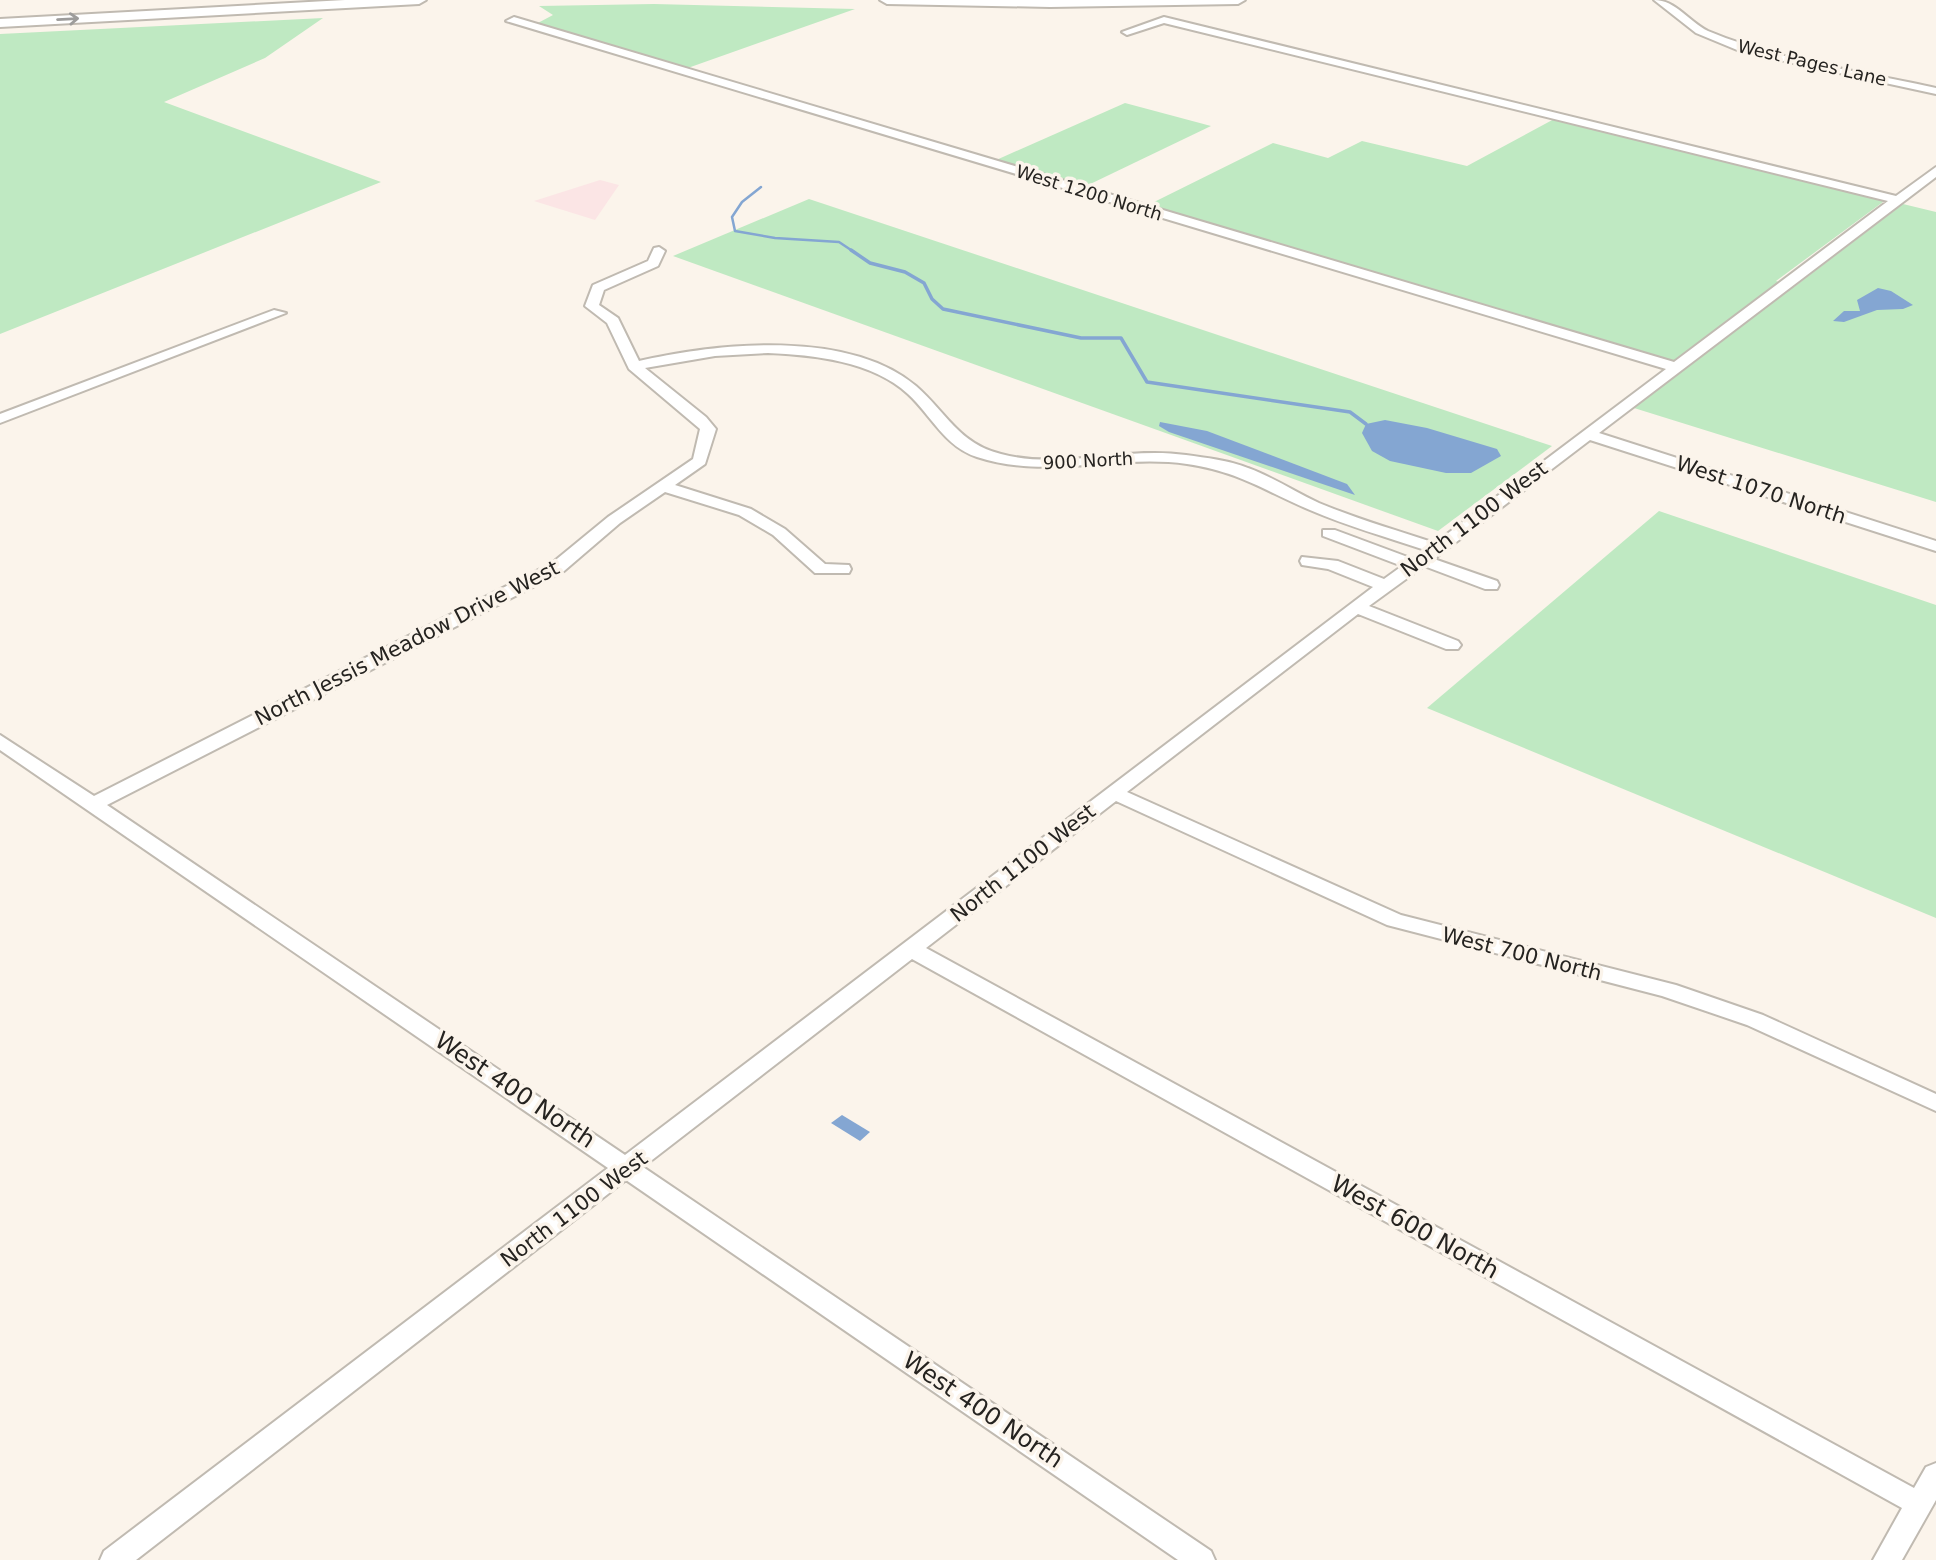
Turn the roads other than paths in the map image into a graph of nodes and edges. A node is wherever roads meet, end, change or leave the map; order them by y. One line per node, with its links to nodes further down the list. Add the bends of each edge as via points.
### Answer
1 (419, 0): 6 (highway, one-way to 1)
2 (887, 0): 3 (highway)
3 (1238, 0)
4 (1659, 0): 8 (street, West Pages Lane, via 1700,31 1746,50)
5 (518, 19): 14 (street, West 1200 North, via 511,21)
6 (0, 23)
7 (1127, 32): 10 (street, via 1164,20)
8 (1936, 91)
9 (1936, 171): 10 (street, North 1100 West)
10 (1898, 200): 14 (street, North 1100 West)
11 (659, 251): 13 (street, North Jessis Meadow Drive West, via 653,263 598,288 592,306 612,321)
12 (279, 313): 15 (street)
13 (635, 366): 17 (street, North Jessis Meadow Drive West, via 708,429 701,461); 20 (street, 900 North, via 735,348 790,348 828,354 901,382 956,440 979,453 1044,466 1159,457 1225,466 1264,480)
14 (1675, 368): 16 (street, North 1100 West)
15 (0, 419)
16 (1586, 434): 19 (street, West 1070 North); 20 (street, North 1100 West)
17 (664, 486): 22 (street, via 745,512 779,532 821,569); 29 (street, North Jessis Meadow Drive West, via 558,566)
18 (1329, 533): 20 (street)
19 (1936, 546)
20 (1424, 558): 23 (street); 24 (street, North 1100 West)
21 (1308, 561): 24 (street, via 1332,565)
22 (843, 569)
23 (1491, 585)
24 (1386, 586): 25 (street, North 1100 West)
25 (1356, 607): 26 (street); 28 (street, North 1100 West)
26 (1452, 645)
27 (0, 741): 29 (street, West 400 North)
28 (1113, 793): 30 (street, North 1100 West); 31 (street, West 700 North, via 1394,920 1668,990 1755,1020)
29 (93, 804): 32 (street, West 400 North)
30 (911, 949): 32 (street, North 1100 West); 34 (street, West 600 North)
31 (1936, 1103)
32 (628, 1167): 35 (street, North 1100 West); 36 (street, West 400 North)
33 (1936, 1475): 34 (street)
34 (1919, 1504): 37 (street)
35 (114, 1560)
36 (1201, 1560)
37 (1887, 1560)

